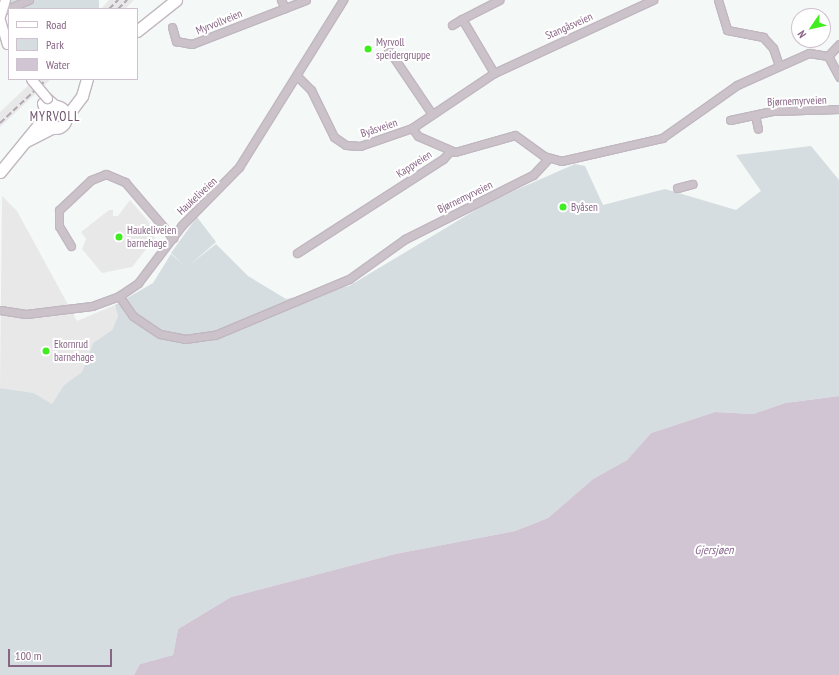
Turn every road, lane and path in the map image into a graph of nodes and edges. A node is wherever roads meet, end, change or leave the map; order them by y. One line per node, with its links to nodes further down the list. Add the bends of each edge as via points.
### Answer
1 (5, 0): 12 (main road)
2 (29, 0): 10 (street)
3 (176, 0): 17 (main road)
4 (281, 0): 11 (street)
5 (306, 0): 11 (street, Myrvollveien)
6 (342, 0): 25 (street, Haukeliveien)
7 (499, 0): 13 (street)
8 (653, 0): 24 (street, Stangåsveien)
9 (718, 0): 23 (street, via 727,30 763,37 773,48)
10 (12, 8)
11 (285, 8): 16 (street, Myrvollveien, via 192,44 176,41)
12 (2, 13)
13 (462, 19): 15 (street); 24 (street)
14 (0, 20): 20 (main road)
15 (452, 24)
16 (172, 27)
17 (138, 30)
18 (0, 36): 20 (main road)
19 (839, 44): 22 (street)
20 (8, 46)
21 (388, 49): 31 (street)
22 (828, 56): 23 (street, via 809,53); 26 (street)
23 (779, 65): 40 (street, via 737,85 654,141 568,160)
24 (494, 73): 31 (street, Stangåsveien)
25 (296, 76): 36 (street, Byåsveien, via 309,87 329,129 341,143 360,146); 44 (street, Haukeliveien, via 234,174)
26 (839, 77)
27 (85, 82): 30 (main road)
28 (33, 83): 30 (main road, bridge); 32 (main road)
29 (839, 109): 33 (street, Bjørnemyrveien)
30 (61, 110): 32 (main road); 35 (main road, via 62,126)
31 (432, 114): 36 (street, Stangåsveien)
32 (44, 115): 35 (main road); 38 (main road)
33 (755, 115): 34 (street, Bjørnemyrveien); 37 (street, Bjørnemyrveien)
34 (730, 120)
35 (51, 128): 38 (main road)
36 (412, 128): 39 (street, Byåsveien, via 418,136)
37 (758, 129)
38 (24, 143): 41 (main road)
39 (450, 151): 40 (street, via 469,149 511,135 522,138); 46 (street, Kappveien, via 443,159)
40 (548, 159): 47 (street, Bjørnemyrveien, via 537,172 411,236 350,279 215,335 185,338 160,334 138,321)
41 (0, 172)
42 (692, 184): 43 (street)
43 (677, 188)
44 (173, 238): 45 (street, via 125,182 104,175 88,182 59,210 59,226); 47 (street, Haukeliveien, via 143,278)
45 (71, 246)
46 (297, 254)
47 (119, 296): 48 (street, Haukeliveien, via 92,306 48,312)
48 (0, 310)

